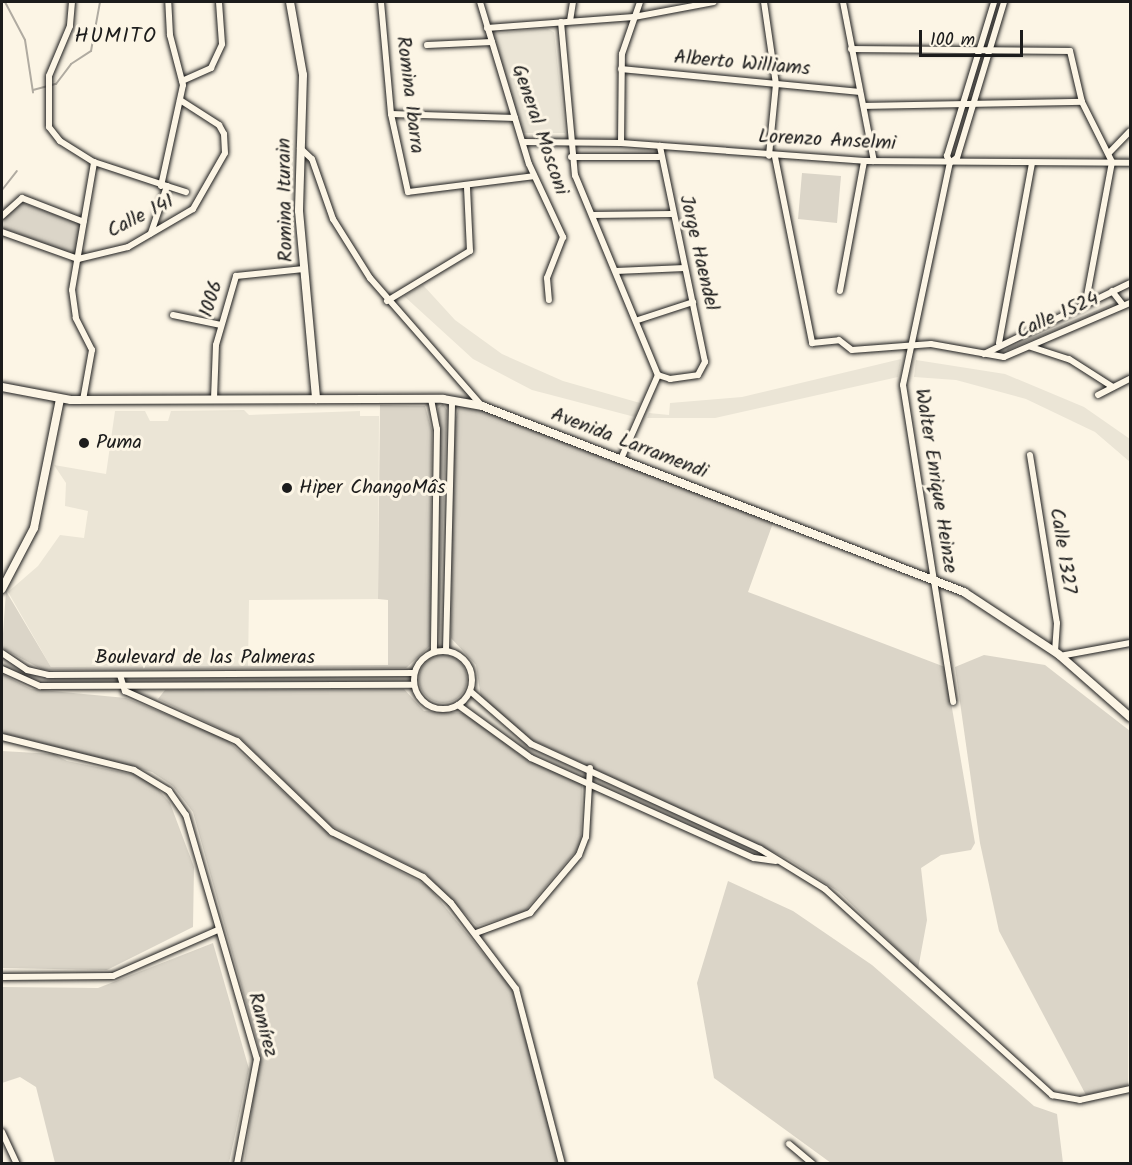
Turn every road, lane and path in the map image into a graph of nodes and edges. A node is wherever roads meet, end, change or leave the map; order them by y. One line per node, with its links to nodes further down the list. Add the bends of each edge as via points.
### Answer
1 (72, 2): 45 (street, via 70,26 48,80 53,134)
2 (168, 2): 24 (street, via 170,35)
3 (219, 2): 24 (street, via 222,44 212,68)
4 (290, 2): 39 (main road, Romina Iturain, via 303,75)
5 (381, 2): 32 (street, Romina Ibarra)
6 (480, 2): 17 (street, General Mosconi)
7 (573, 2): 15 (street)
8 (640, 2): 14 (street)
9 (714, 2): 14 (street)
10 (765, 2): 25 (street)
11 (843, 2): 22 (street)
12 (994, 2): 20 (street)
13 (1004, 2): 21 (street)
14 (634, 18): 15 (street); 23 (street)
15 (570, 21): 16 (street)
16 (561, 22): 17 (street); 35 (street)
17 (487, 28): 18 (street, General Mosconi)
18 (492, 42): 19 (street); 33 (street, General Mosconi)
19 (427, 45)
20 (980, 48): 21 (street); 22 (street); 29 (street)
21 (991, 48): 28 (street, via 1063,48 1072,55); 30 (street)
22 (851, 49): 26 (street)
23 (621, 69): 25 (street, Alberto Williams); 37 (street)
24 (182, 81): 27 (street)
25 (776, 84): 26 (street, Alberto Williams); 41 (street)
26 (861, 92): 31 (street)
27 (180, 100): 52 (street); 60 (street, Calle 141, via 221,127 225,153 196,207)
28 (1082, 102): 30 (street); 40 (street)
29 (962, 104): 30 (street); 31 (street); 47 (street, via 947,156)
30 (973, 104): 47 (street, via 957,158)
31 (864, 106): 44 (street)
32 (391, 114): 33 (street); 53 (street, Romina Ibarra, via 408,192)
33 (515, 118): 36 (street, General Mosconi)
34 (1131, 132): 40 (street)
35 (571, 140): 36 (street, Lorenzo Anselmi); 37 (street, Lorenzo Anselmi); 42 (street)
36 (522, 142): 51 (street, General Mosconi)
37 (621, 143): 38 (street, Lorenzo Anselmi)
38 (660, 146): 41 (street, Lorenzo Anselmi); 43 (street, Jorge Haendel)
39 (300, 148): 63 (main road, Romina Iturain); 69 (street, via 312,159 339,231)
40 (1109, 153): 48 (street)
41 (772, 156): 46 (street, Lorenzo Anselmi); 77 (street, via 812,343 839,340 852,350)
42 (571, 157): 43 (street); 56 (street)
43 (659, 157): 55 (street, Jorge Haendel)
44 (874, 161): 46 (street, Lorenzo Anselmi); 47 (street, Lorenzo Anselmi)
45 (94, 162): 52 (street); 58 (street)
46 (864, 162): 66 (street)
47 (950, 162): 49 (street, Lorenzo Anselmi); 77 (street, Walter Enrique Heinze)
48 (1112, 162): 49 (street, Lorenzo Anselmi); 50 (street, Lorenzo Anselmi); 70 (street)
49 (1032, 163): 76 (street)
50 (1131, 163)
51 (534, 176): 53 (street); 68 (street, General Mosconi, via 563,237 547,278)
52 (164, 186): 54 (street); 60 (street, via 148,226)
53 (466, 188): 69 (street, via 470,251)
54 (186, 192)
55 (672, 214): 56 (street); 62 (street, Jorge Haendel)
56 (592, 215): 64 (street)
57 (2, 216): 58 (street, via 22,198)
58 (84, 222): 61 (street)
59 (2, 232): 61 (street)
60 (151, 233): 61 (street, Calle 141, via 122,249)
61 (78, 259): 89 (street, via 73,303 92,354)
62 (685, 268): 64 (street); 71 (street, Jorge Haendel)
63 (304, 269): 75 (street, 1006, via 238,274); 87 (main road, Romina Iturain)
64 (616, 271): 74 (street)
65 (1131, 283): 67 (street)
66 (840, 291)
67 (1112, 291): 70 (street); 72 (street)
68 (549, 300)
69 (387, 301): 91 (street)
70 (1086, 301): 76 (street)
71 (693, 302): 74 (street); 80 (street, Jorge Haendel, via 705,368 698,375 670,379)
72 (1127, 304): 78 (street, Calle 1524)
73 (173, 315): 75 (street)
74 (638, 320): 80 (street)
75 (221, 325): 86 (street, 1006)
76 (999, 343): 79 (street)
77 (911, 345): 79 (street); 94 (street, Walter Enrique Heinze, via 903,399)
78 (1030, 347): 79 (street, Calle 1524, via 999,357); 83 (street, via 1069,359)
79 (984, 354)
80 (658, 375): 93 (street)
81 (1131, 379): 83 (street)
82 (2, 387): 85 (main road, Avenida Larramendi)
83 (1113, 387): 84 (street)
84 (1098, 395)
85 (60, 399): 89 (main road, Avenida Larramendi); 95 (main road, via 34,528)
86 (214, 399): 87 (main road, Avenida Larramendi); 89 (main road, Avenida Larramendi)
87 (316, 399): 88 (main road, Avenida Larramendi)
88 (431, 399): 90 (main road, Avenida Larramendi); 98 (street, via 437,429)
89 (83, 400)
90 (452, 400): 91 (main road, Avenida Larramendi); 97 (street)
91 (482, 406): 93 (main road, Avenida Larramendi)
92 (1029, 455): 100 (street, Calle 1327, via 1057,622)
93 (621, 459): 94 (main road, Avenida Larramendi)
94 (934, 579): 100 (main road, Avenida Larramendi, via 995,609); 107 (street, Walter Enrique Heinze)
95 (2, 589)
96 (1131, 643): 100 (street)
97 (446, 650): 98 (street); 106 (street, via 467,663)
98 (434, 651): 102 (street)
99 (2, 653): 103 (street, Boulevard de las Palmeras, via 38,674)
100 (1058, 653): 109 (main road, Avenida Larramendi)
101 (2, 669): 105 (street, Boulevard de las Palmeras, via 40,686)
102 (414, 673): 103 (street, Boulevard de las Palmeras); 104 (street)
103 (120, 675): 105 (street)
104 (414, 685): 105 (street, Boulevard de las Palmeras); 108 (street, via 431,706)
105 (121, 686): 115 (street, via 237,741 332,832 429,881)
106 (470, 691): 108 (street); 111 (street, via 523,739)
107 (953, 702)
108 (458, 705): 112 (street, via 523,753)
109 (1131, 717)
110 (2, 737): 114 (street, Ramírez, via 134,770 169,791 189,823)
111 (590, 768): 112 (street); 113 (street)
112 (586, 780): 113 (street, via 754,858); 115 (street, via 586,837 579,855 530,913)
113 (777, 862): 117 (street, via 853,910 1043,1089 1072,1100)
114 (218, 930): 116 (street, via 113,976); 121 (street, Ramírez, via 257,1059)
115 (476, 933): 122 (street, via 519,998)
116 (2, 977)
117 (1131, 1089)
118 (2, 1132): 120 (street)
119 (789, 1144): 123 (street)
120 (17, 1164)
121 (237, 1164)
122 (562, 1164)
123 (813, 1164)

